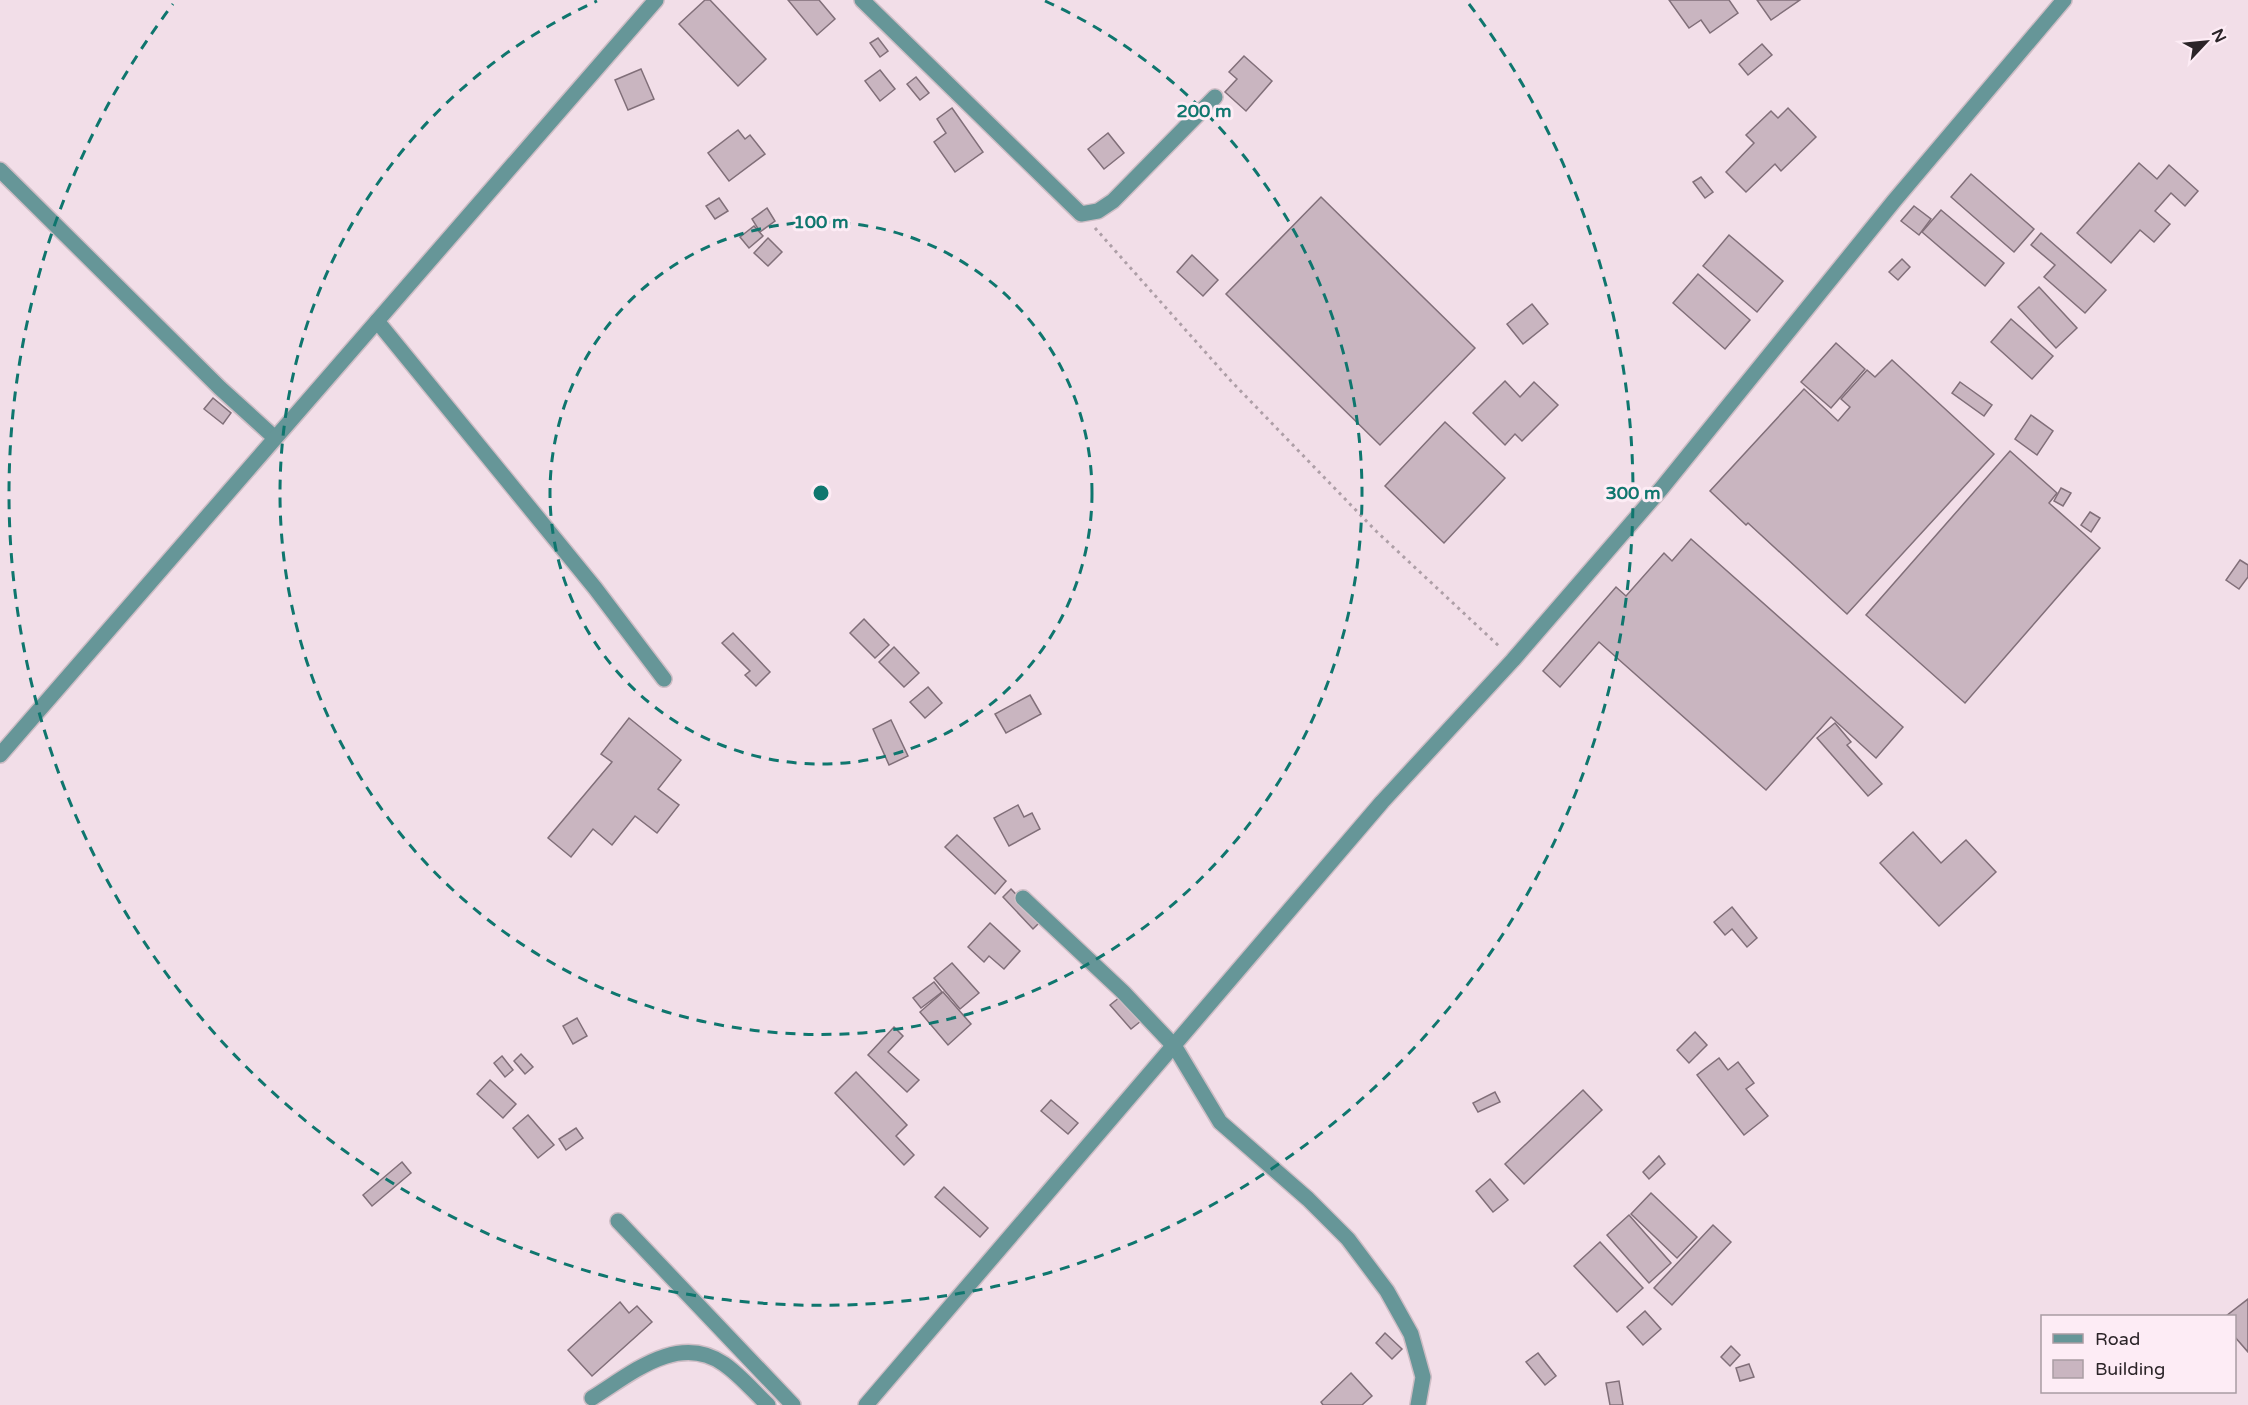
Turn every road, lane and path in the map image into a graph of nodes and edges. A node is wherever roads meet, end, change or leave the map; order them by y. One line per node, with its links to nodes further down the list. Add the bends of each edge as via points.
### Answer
1 (656, 0): 7 (street)
2 (862, 0): 6 (street)
3 (2064, 0): 9 (street, via 1894,201 1661,489)
4 (1215, 97): 6 (street, via 1113,201 1098,211)
5 (0, 170): 8 (street)
6 (1081, 214): 9 (path, via 1231,381 1376,531)
7 (377, 321): 8 (street); 10 (street, via 595,588)
8 (275, 438): 11 (street)
9 (1513, 660): 13 (street, via 1382,802)
10 (664, 679)
11 (0, 755)
12 (1023, 898): 13 (street)
13 (1175, 1047): 18 (street); 19 (street, via 1220,1122 1348,1239 1387,1291 1417,1350 1423,1377)
14 (618, 1221): 17 (street)
15 (592, 1398): 16 (street, via 651,1362 675,1352 688,1352 707,1355 726,1365)
16 (768, 1405)
17 (793, 1405)
18 (866, 1405)
19 (1418, 1405)

